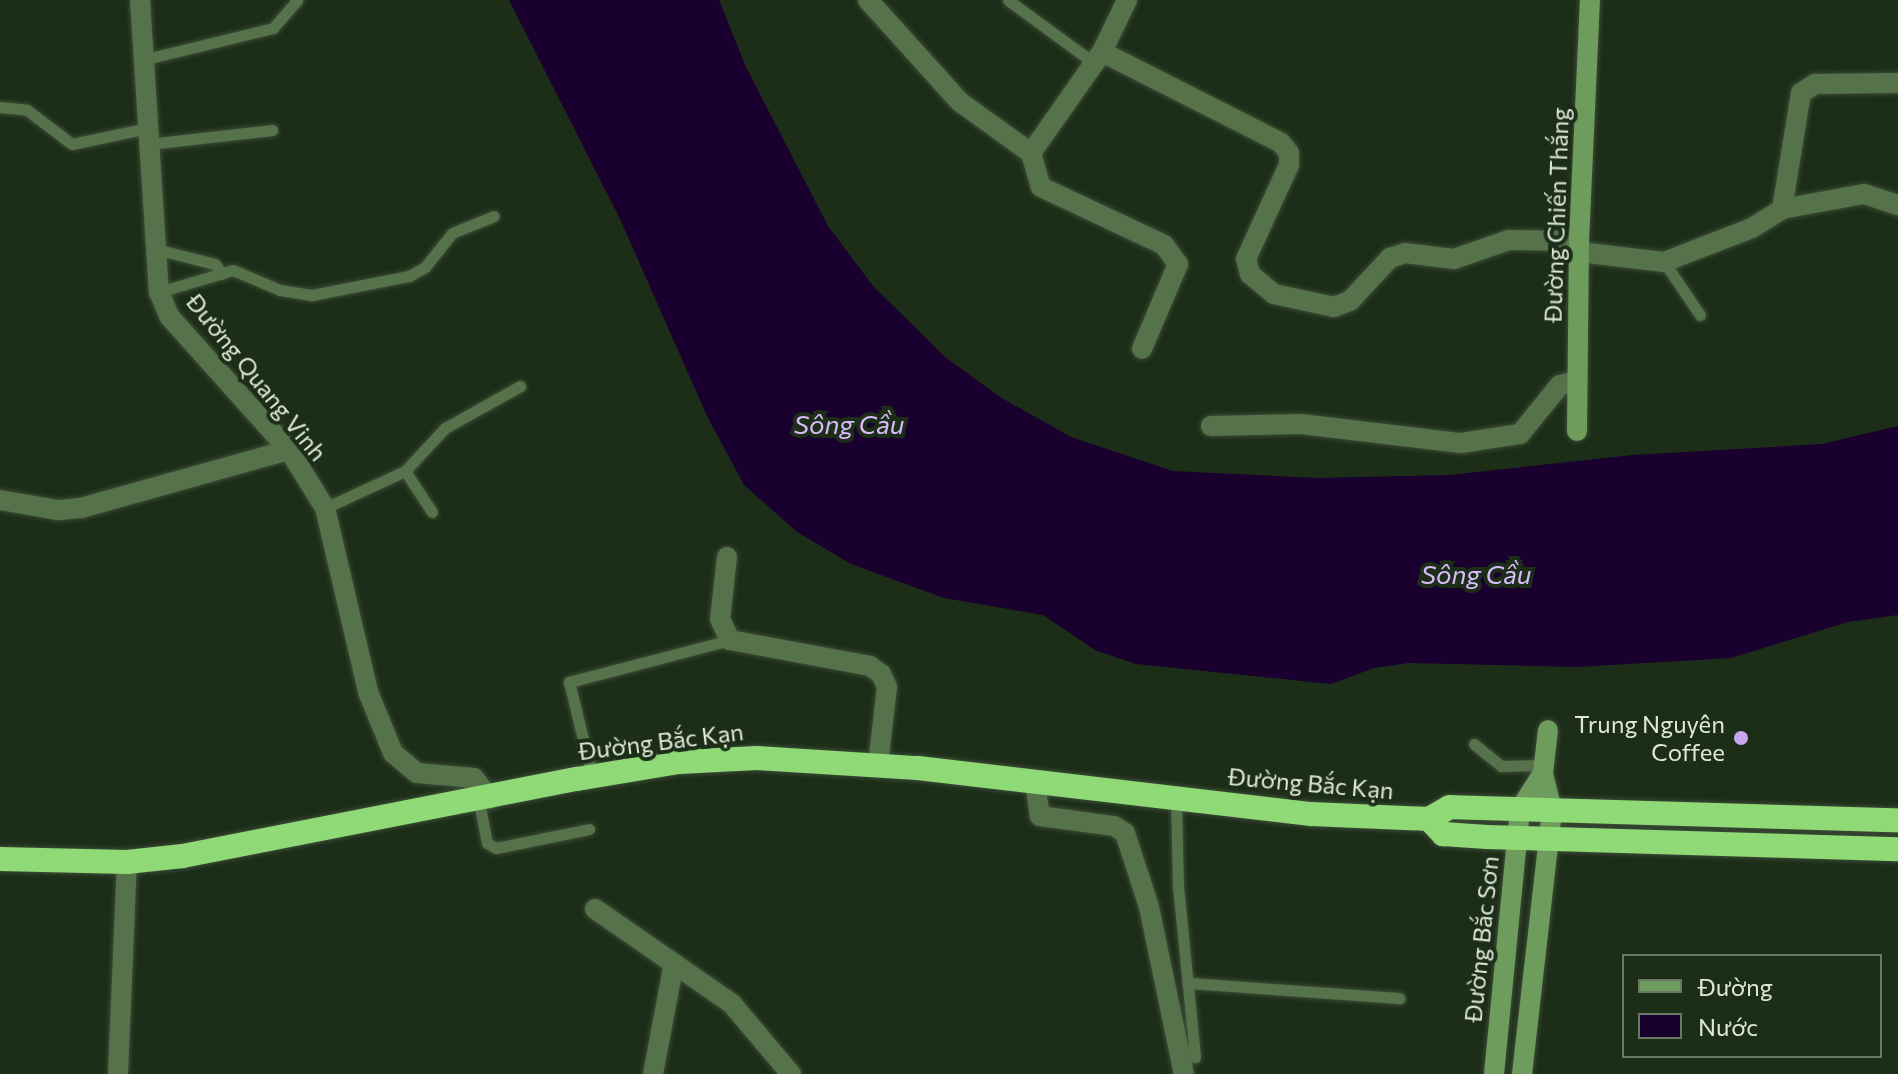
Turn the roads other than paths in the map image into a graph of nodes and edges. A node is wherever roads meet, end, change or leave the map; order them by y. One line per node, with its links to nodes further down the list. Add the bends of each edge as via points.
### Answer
1 (140, 0): 8 (street, Đường Quang Vinh)
2 (297, 0): 8 (lane, via 273,28)
3 (868, 0): 13 (street, via 960,102)
4 (1008, 0): 7 (lane)
5 (1127, 0): 7 (street)
6 (1590, 0): 17 (main road, Đường Chiến Thắng)
7 (1098, 58): 13 (street); 17 (street, via 1281,143 1289,153 1289,165 1246,259 1250,274 1274,294 1334,307 1350,301 1390,258 1405,253 1454,259 1509,240)
8 (142, 61): 12 (street, Đường Quang Vinh)
9 (1898, 83): 15 (street, via 1824,83 1801,93)
10 (0, 107): 12 (lane, via 27,110 72,144)
11 (272, 130): 12 (lane)
12 (148, 136): 18 (street, Đường Quang Vinh)
13 (1031, 153): 23 (street, via 1041,187 1164,245 1178,264)
14 (1898, 205): 15 (street, via 1864,194)
15 (1782, 209): 19 (street, via 1752,228)
16 (494, 216): 20 (lane, via 452,233 425,267 409,276 312,295 280,290 233,270)
17 (1579, 246): 19 (street); 24 (main road, Đường Chiến Thắng)
18 (156, 249): 20 (lane, via 215,264); 21 (street, Đường Quang Vinh)
19 (1664, 262): 22 (lane)
20 (222, 274): 21 (lane)
21 (159, 292): 28 (street, Đường Quang Vinh, via 169,316)
22 (1700, 315)
23 (1142, 349)
24 (1578, 381): 26 (street, via 1560,385 1520,434 1461,443 1331,426); 27 (main road, Đường Chiến Thắng)
25 (520, 386): 29 (lane, via 445,428)
26 (1211, 426)
27 (1577, 431)
28 (289, 450): 30 (street, via 81,508 58,510); 31 (street, Đường Quang Vinh)
29 (405, 471): 31 (lane); 32 (lane)
30 (0, 500)
31 (325, 508): 42 (street, Đường Quang Vinh, via 368,692 393,753 417,773 474,778)
32 (432, 512)
33 (727, 557): 34 (street, via 720,619)
34 (730, 640): 37 (street, via 870,666 881,674 887,687); 39 (lane, via 569,682)
35 (1548, 730): 38 (main road)
36 (1474, 744): 38 (lane, via 1501,766)
37 (878, 764): 39 (highway, Đường Bắc Kạn, via 757,758 679,762); 40 (highway, Đường Bắc Kạn)
38 (1543, 769): 43 (main road); 44 (main road)
39 (593, 777): 42 (highway, Đường Bắc Kạn)
40 (1035, 782): 41 (highway, Đường Bắc Kạn); 57 (street, via 1040,816 1114,826 1125,833)
41 (1176, 799): 45 (highway, Đường Bắc Kạn, via 1311,814); 55 (lane)
42 (484, 801): 47 (lane, via 487,843 496,848); 52 (highway, Đường Bắc Kạn)
43 (1520, 809): 44 (highway, Đường Bắc Kạn); 45 (highway, Đường Bắc Kạn, via 1450,807); 49 (main road, Đường Bắc Sơn)
44 (1552, 810): 46 (highway, Đường Bắc Kạn); 48 (main road)
45 (1429, 819): 49 (highway, Đường Bắc Kạn, via 1443,834)
46 (1898, 820)
47 (589, 829)
48 (1550, 838): 49 (highway, Đường Bắc Kạn); 50 (highway, Đường Bắc Kạn); 62 (main road)
49 (1517, 839): 61 (main road, Đường Bắc Sơn)
50 (1898, 849)
51 (0, 859): 52 (highway, Đường Bắc Kạn)
52 (127, 862): 58 (street)
53 (595, 909): 54 (street)
54 (674, 963): 59 (street); 60 (street, via 732,1004)
55 (1188, 983): 56 (lane); 57 (lane)
56 (1399, 998)
57 (1190, 1065)
58 (118, 1074)
59 (653, 1074)
60 (791, 1074)
61 (1494, 1074)
62 (1522, 1074)

